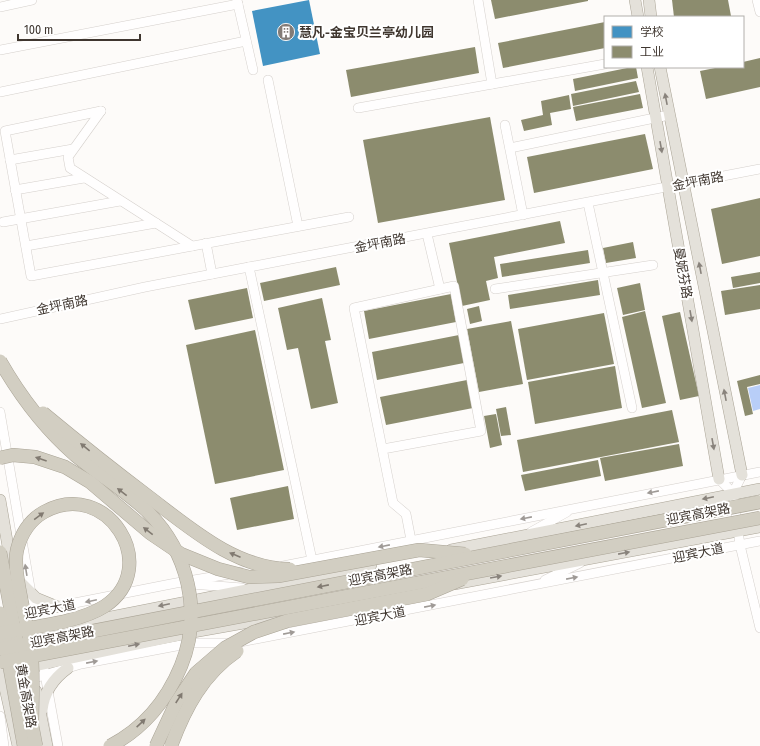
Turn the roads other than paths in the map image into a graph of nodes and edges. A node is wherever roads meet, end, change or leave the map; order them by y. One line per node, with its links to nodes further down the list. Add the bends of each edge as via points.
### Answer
1 (32, 0): 7 (street)
2 (478, 0): 18 (street)
3 (635, 0): 9 (main road)
4 (649, 0): 10 (main road)
5 (757, 0): 8 (street)
6 (238, 2): 11 (street); 12 (street)
7 (0, 7)
8 (760, 12)
9 (638, 16)
10 (652, 16)
11 (246, 41): 16 (street); 19 (street)
12 (0, 50)
13 (604, 64): 18 (street)
14 (647, 68): 22 (main road, 曼妮芬路)
15 (660, 68): 21 (main road, 曼妮芬路, one-way to 15)
16 (253, 70)
17 (268, 80): 39 (street)
18 (492, 84): 20 (street)
19 (0, 92)
20 (358, 108)
21 (669, 115): 22 (street); 29 (main road, 曼妮芬路)
22 (656, 118): 24 (street); 30 (main road, 曼妮芬路, one-way to 30)
23 (505, 125): 24 (street)
24 (510, 148): 34 (street)
25 (73, 149): 26 (street); 26 (street, via 101,111 5,131); 28 (street, via 68,157 70,168)
26 (10, 160): 31 (street)
27 (760, 169): 29 (street, 金坪南路)
28 (84, 178): 31 (street); 32 (street)
29 (682, 184): 30 (street, 金坪南路); 58 (main road, 曼妮芬路, one-way to 29)
30 (668, 187): 33 (street, 金坪南路); 59 (main road, 曼妮芬路, one-way to 59)
31 (16, 190): 36 (street)
32 (120, 201): 36 (street); 38 (street)
33 (588, 203): 34 (street, 金坪南路); 46 (street)
34 (523, 215): 40 (street, 金坪南路)
35 (349, 217): 39 (street)
36 (21, 219): 37 (street); 42 (street)
37 (3, 222)
38 (156, 223): 42 (street); 43 (street)
39 (298, 226): 41 (street)
40 (428, 234): 45 (street, 金坪南路); 48 (street)
41 (206, 243): 43 (street); 47 (street)
42 (26, 246): 43 (street, via 31,276)
43 (192, 246)
44 (653, 265): 46 (street)
45 (249, 267): 47 (street, 金坪南路); 75 (street)
46 (603, 272): 49 (street); 53 (street)
47 (212, 274): 50 (street, 金坪南路)
48 (440, 289): 55 (street, via 354,308); 55 (street, via 454,286 481,431)
49 (495, 289)
50 (0, 319)
51 (0, 361): 52 (highway, bridge)
52 (9, 378): 75 (highway, one-way to 52, bridge, via 282,569 256,563 217,546 111,469 42,412); 110 (highway, one-way to 52, bridge, via 141,724 160,704 174,683 190,637 192,617 185,572 167,535 146,511 75,455 27,404)
53 (632, 408)
54 (0, 412): 81 (street, one-way to 54)
55 (383, 449): 69 (street, via 393,503 406,514)
56 (0, 458): 75 (highway, one-way to 56, bridge, via 278,576 249,577 218,569 175,550 150,533 90,482 65,467 35,457 13,455)
57 (760, 472): 58 (street, 迎宾大道)
58 (742, 475): 59 (street, 迎宾大道); 61 (street)
59 (720, 479): 61 (street); 64 (street, 迎宾大道, one-way to 64)
60 (760, 489): 61 (main road, 迎宾大道)
61 (733, 493): 67 (street); 68 (main road, 迎宾大道, one-way to 68)
62 (0, 500): 77 (main road)
63 (760, 502): 73 (highway, 迎宾高架路, bridge)
64 (574, 508): 68 (street); 69 (street, 迎宾大道, one-way to 69)
65 (760, 518): 76 (highway, 迎宾高架路, bridge)
66 (760, 527): 67 (main road, 迎宾大道)
67 (738, 531): 71 (street); 74 (main road, 迎宾大道, one-way to 67)
68 (525, 536): 80 (main road, 迎宾大道)
69 (411, 540): 75 (street, 迎宾大道, one-way to 75)
70 (760, 541): 71 (street, 迎宾大道)
71 (740, 545): 79 (street, 迎宾大道, one-way to 71); 88 (street)
72 (0, 552): 102 (highway, 黄金高架路, bridge)
73 (481, 556): 75 (highway, bridge, via 419,550); 93 (highway, 迎宾高架路, one-way to 93, bridge)
74 (584, 560): 79 (street); 96 (main road, 迎宾大道, one-way to 74, via 193,632)
75 (313, 565): 78 (street, 迎宾大道)
76 (484, 570): 87 (highway, bridge, via 427,594); 94 (highway, 迎宾高架路, bridge)
77 (13, 572): 81 (main road); 85 (main road)
78 (176, 582): 80 (street); 82 (street, 迎宾大道, one-way to 82)
79 (535, 586): 95 (street, 迎宾大道, one-way to 79, via 192,643 243,642)
80 (247, 589): 89 (main road, 迎宾大道, one-way to 89)
81 (30, 593): 82 (main road, via 43,602); 83 (street)
82 (58, 607): 83 (street, 迎宾大道)
83 (34, 612): 85 (street, 迎宾大道); 89 (street)
84 (0, 613): 106 (highway, 黄金高架路, bridge)
85 (20, 614): 86 (street, 迎宾大道); 91 (main road)
86 (0, 618)
87 (287, 621): 111 (highway, one-way to 87, bridge, via 176,703 196,673 225,648 248,635); 112 (highway, bridge, via 228,657 206,678 182,716)
88 (760, 628)
89 (37, 631): 91 (main road, 迎宾大道); 96 (street)
90 (0, 633): 102 (highway, one-way to 90, bridge, via 32,650 28,628 26,621 17,569 17,551 24,531 37,516 53,507 70,504 87,505 102,511 116,523 125,538 130,557 128,576 121,590 106,605 87,615 61,621 42,624 28,627 21,629)
91 (24, 634): 92 (main road, 迎宾大道); 97 (main road)
92 (0, 639)
93 (0, 649)
94 (0, 668): 97 (main road, 迎宾大道); 98 (main road)
95 (68, 668): 96 (street, 迎宾大道); 99 (main road, via 58,676)
96 (44, 670): 97 (main road, 迎宾大道); 99 (street)
97 (32, 673): 98 (street, 迎宾大道); 102 (main road)
98 (2, 687): 103 (main road)
99 (48, 690): 102 (main road); 109 (street)
100 (0, 710): 103 (main road)
101 (0, 716): 104 (street)
102 (37, 725): 107 (highway, 黄金高架路, bridge); 108 (main road)
103 (14, 731): 105 (main road)
104 (4, 746)
105 (18, 746)
106 (24, 746)
107 (36, 746)
108 (47, 746)
109 (58, 746)
110 (110, 746)
111 (156, 746)
112 (170, 746)

